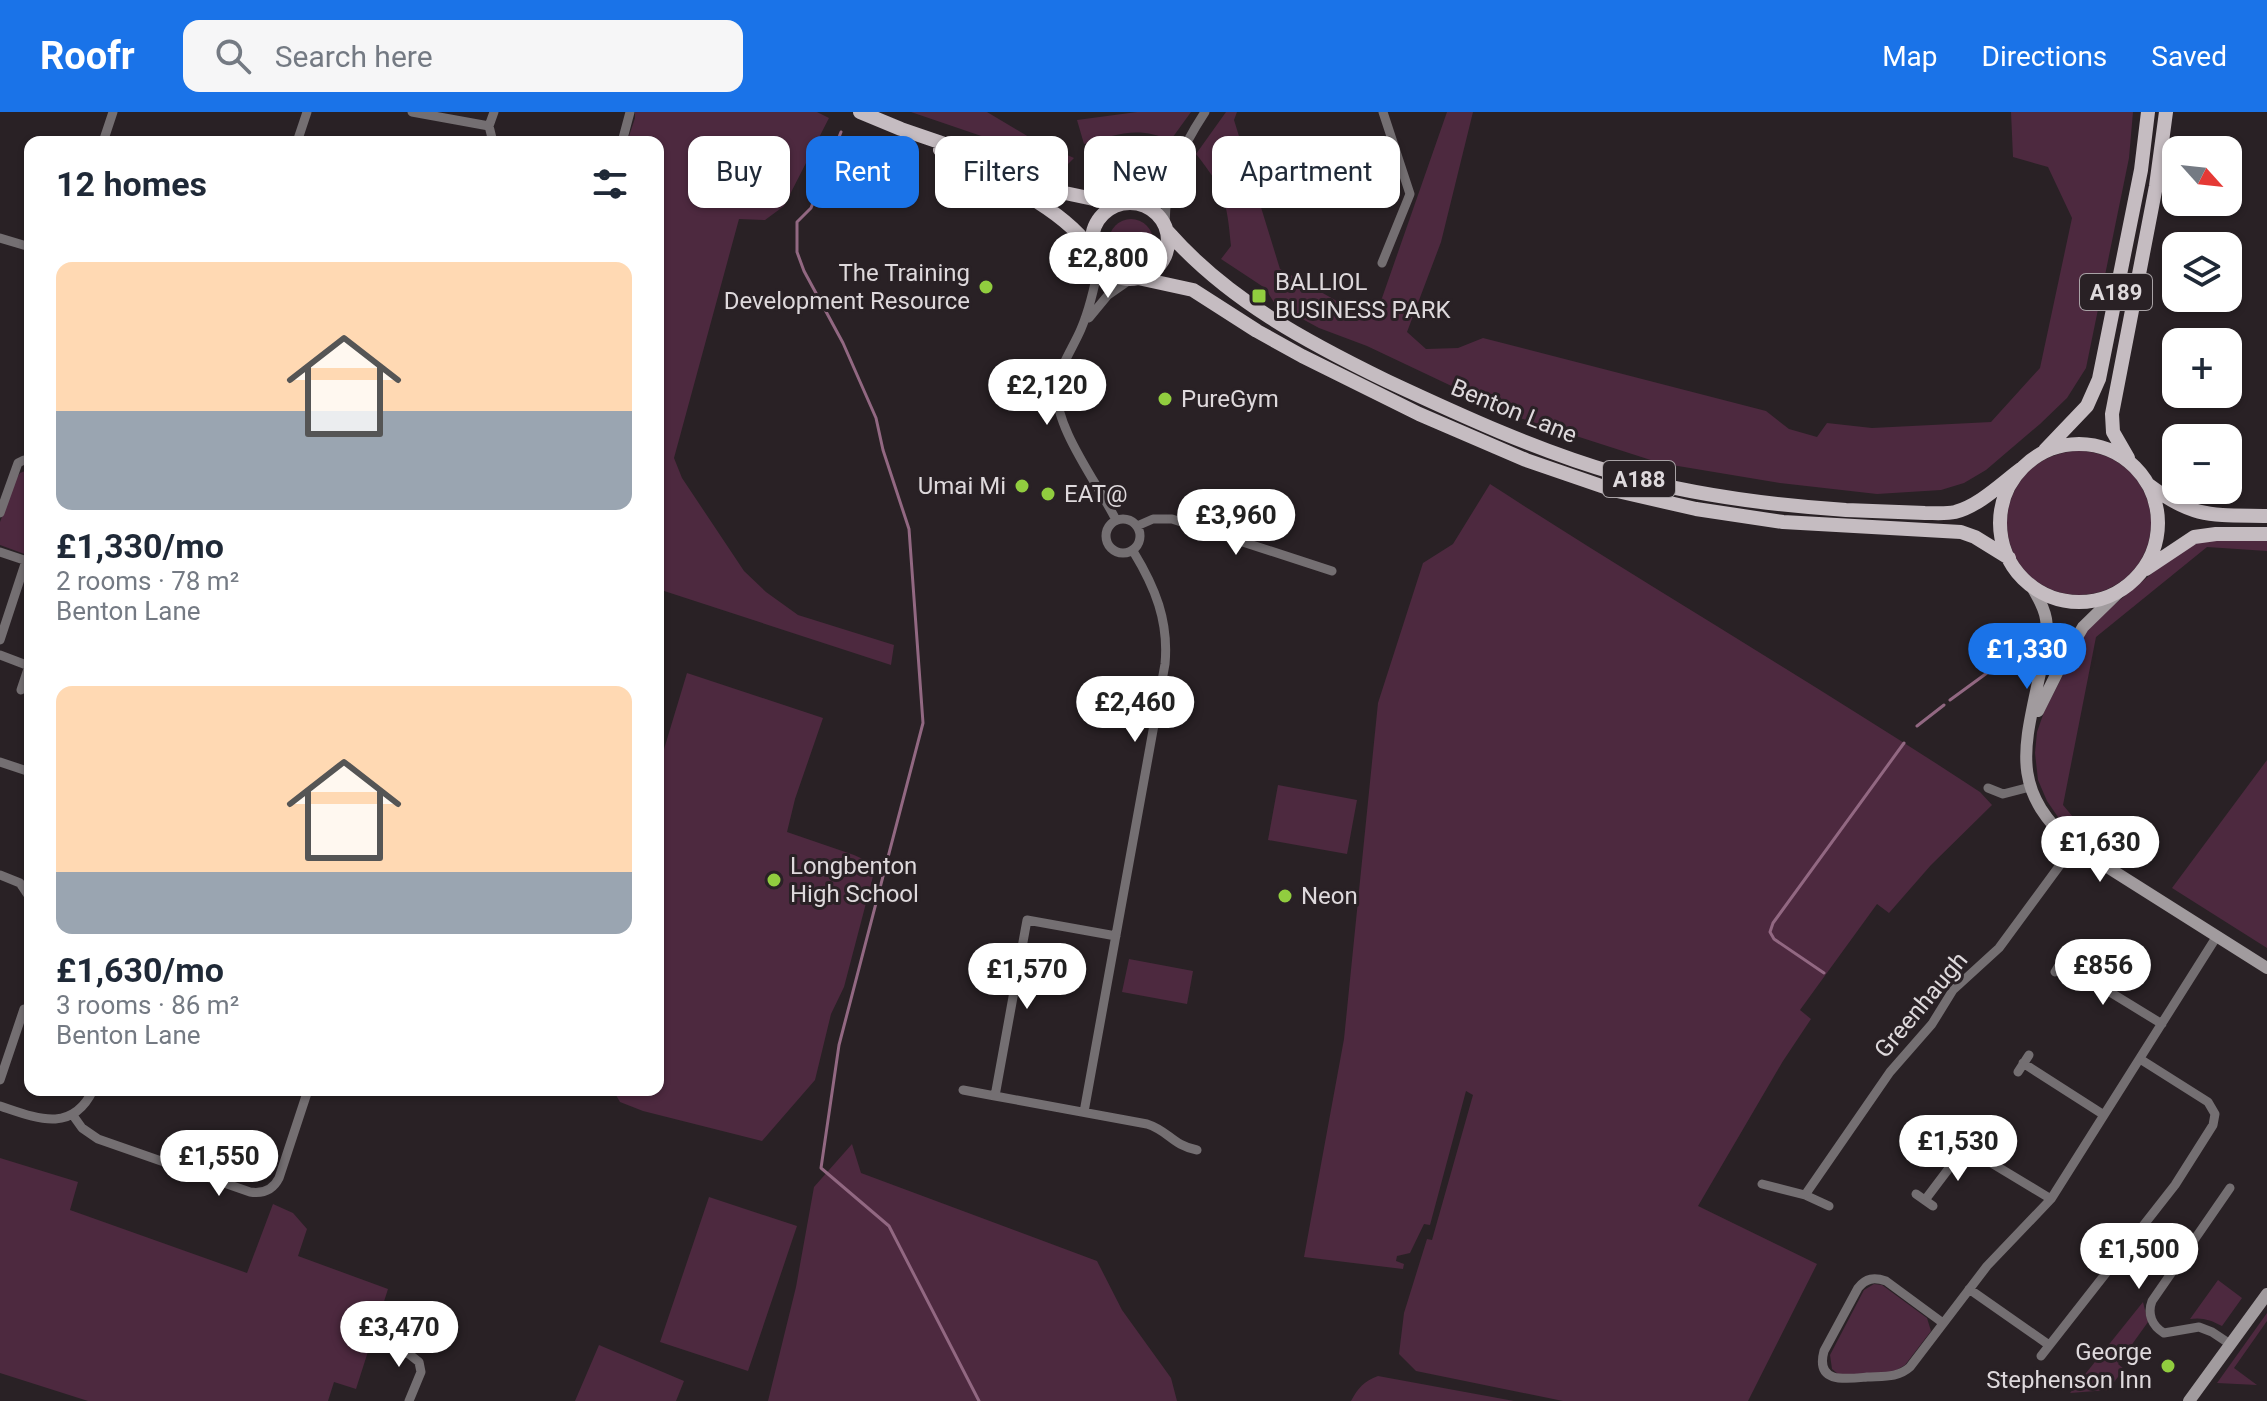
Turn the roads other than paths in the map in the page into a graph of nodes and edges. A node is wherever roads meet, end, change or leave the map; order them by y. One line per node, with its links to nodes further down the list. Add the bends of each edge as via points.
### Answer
1 (113, 112): 13 (street)
2 (307, 112): 14 (street)
3 (412, 112): 11 (street)
4 (494, 112): 11 (street)
5 (630, 112): 16 (street)
6 (860, 112): 12 (main road, A188)
7 (1205, 112): 17 (street)
8 (1383, 112): 26 (street, via 1410,194)
9 (2148, 112): 29 (main road, A189, via 2099,379 2087,406)
10 (2166, 112): 31 (main road, A189, via 2112,414 2113,432)
11 (489, 126): 15 (street)
12 (901, 129): 18 (main road, A188); 25 (main road, A188, via 1056,214 1080,233)
13 (105, 136)
14 (299, 136)
15 (492, 136)
16 (624, 136)
17 (1190, 136)
18 (1084, 197)
19 (1112, 208): 25 (main road, via 1097,222)
20 (1148, 208): 22 (main road, A188)
21 (1167, 208): 22 (street)
22 (1166, 229): 27 (main road, via 1163,260); 32 (main road, Benton Lane / A188, via 1187,254 1275,322 1487,426 1617,474 1759,502 1948,513 1968,507)
23 (0, 238): 24 (street)
24 (24, 245)
25 (1097, 259): 27 (main road, A188, via 1110,274); 28 (street)
26 (1382, 263)
27 (1135, 279): 28 (street, via 1108,295); 41 (main road, Benton Lane / A188, via 1193,290 1291,350 1407,408 1480,442 1613,490 1783,522 1961,532)
28 (1082, 327): 36 (street, via 1061,369 1057,402 1072,442)
29 (2042, 453): 31 (main road, A189, via 2081,444 2108,449); 32 (main road, A189)
30 (24, 460): 34 (street, via 18,463)
31 (2131, 463): 33 (main road, A189)
32 (2021, 469): 41 (main road, A189, via 2001,512 2001,536)
33 (2148, 485): 35 (main road, A189, via 2195,512); 45 (main road, A189, via 2157,511 2157,538)
34 (0, 513)
35 (2267, 516)
36 (1116, 520): 37 (street); 39 (street, via 1107,530 1107,543 1118,553)
37 (1137, 526): 39 (street, via 1140,540); 43 (street, via 1172,519)
38 (2267, 534): 45 (main road, A189, via 2194,537)
39 (1133, 551): 61 (street, via 1159,603 1166,651)
40 (0, 552): 42 (street)
41 (2009, 558): 46 (main road, A189)
42 (24, 561)
43 (1332, 571)
44 (24, 573): 48 (street)
45 (2139, 574): 47 (main road, A189)
46 (2031, 585): 47 (main road, A189, via 2053,597 2077,601 2102,598); 53 (main road, via 2047,628)
47 (2124, 587): 53 (main road, via 2075,638)
48 (0, 640)
49 (0, 655): 50 (street)
50 (24, 664)
51 (24, 682): 52 (street)
52 (21, 690)
53 (2026, 738): 56 (main road)
54 (0, 763): 55 (street)
55 (24, 770)
56 (2030, 787): 57 (street, via 2003,794); 58 (main road, via 2048,820)
57 (1988, 788)
58 (2074, 846): 62 (main road); 84 (street, Greenhaugh, via 1999,948 1953,990)
59 (0, 875): 60 (street)
60 (24, 889)
61 (1116, 936): 73 (street, via 1027,920); 75 (street)
62 (2217, 936): 64 (main road); 66 (street)
63 (2060, 963): 66 (street)
64 (2267, 968)
65 (24, 1009): 69 (street)
66 (2162, 1024): 67 (street)
67 (2140, 1059): 77 (street); 92 (street, via 2208,1102 2214,1120 2175,1185)
68 (2023, 1064): 77 (street)
69 (0, 1080)
70 (963, 1090): 73 (street)
71 (89, 1096): 76 (street)
72 (304, 1096): 76 (street, via 279,1178 262,1193 98,1139)
73 (995, 1096): 75 (street)
74 (0, 1106): 76 (street, via 46,1120)
75 (1084, 1112): 80 (street, via 1155,1127)
76 (72, 1114)
77 (2104, 1115): 85 (street)
78 (1930, 1126): 79 (street)
79 (1965, 1147): 83 (street, via 1929,1203); 85 (street)
80 (1197, 1150)
81 (1762, 1184): 84 (street)
82 (2230, 1188): 91 (street, via 2150,1310 2154,1325 2164,1333 2199,1327)
83 (1916, 1194)
84 (1805, 1195): 86 (street)
85 (2051, 1199): 87 (street)
86 (1829, 1206)
87 (1969, 1289): 89 (street); 92 (street)
88 (2267, 1294): 91 (main road)
89 (1943, 1323): 89 (street, via 1900,1374 1837,1379 1824,1370 1824,1351 1866,1280 1886,1281)
90 (373, 1344): 94 (street, via 419,1362 421,1372)
91 (2230, 1344): 95 (main road)
92 (2049, 1345): 93 (street)
93 (2041, 1356)
94 (409, 1401)
95 (2189, 1401)

